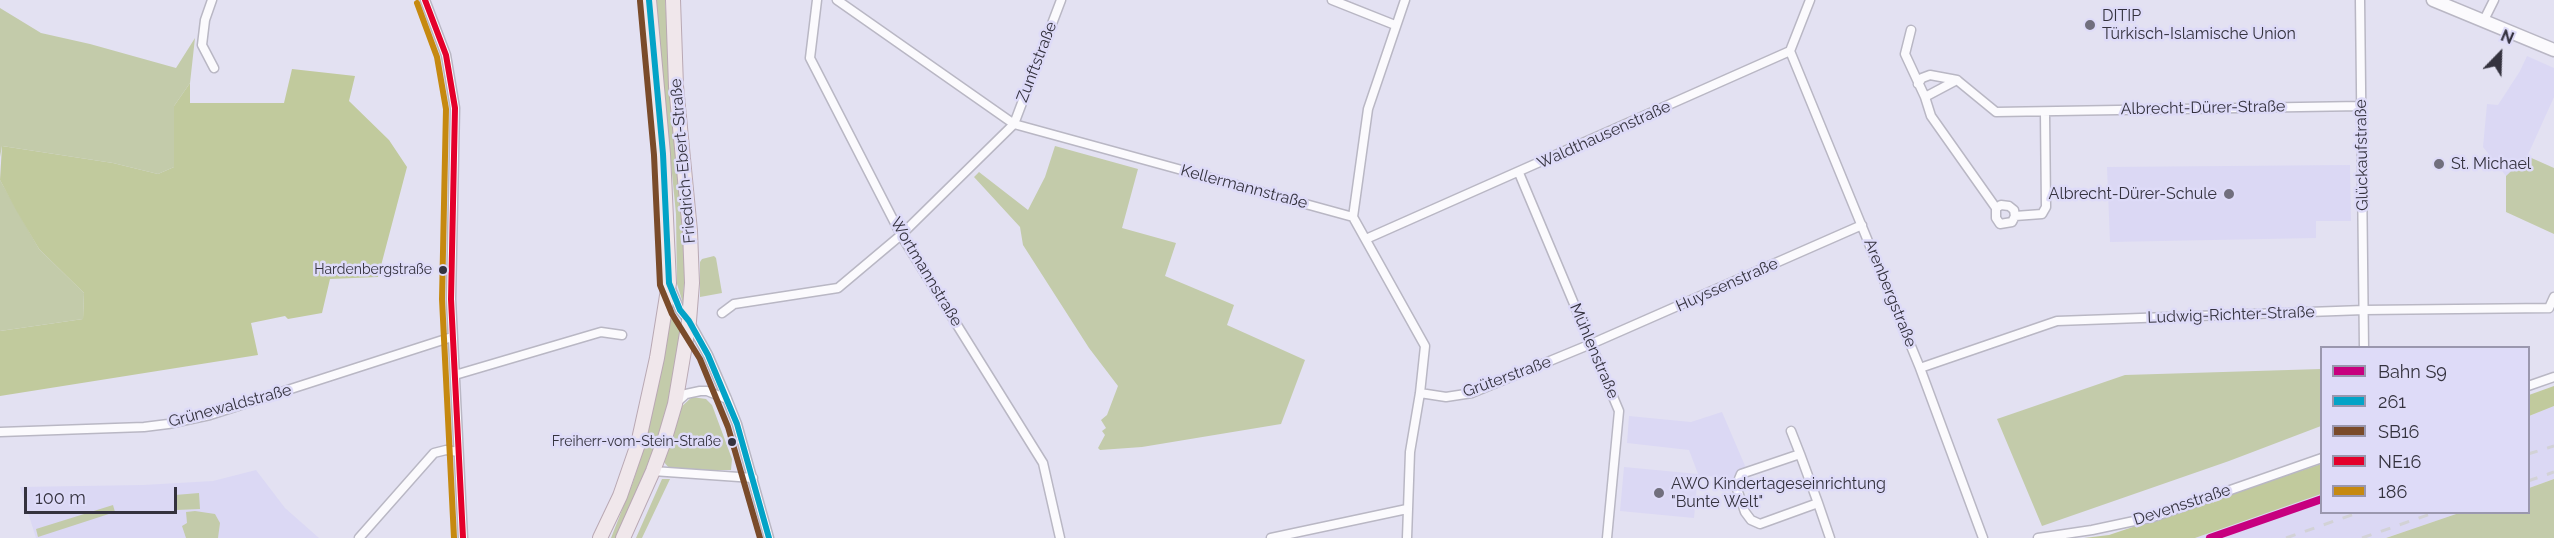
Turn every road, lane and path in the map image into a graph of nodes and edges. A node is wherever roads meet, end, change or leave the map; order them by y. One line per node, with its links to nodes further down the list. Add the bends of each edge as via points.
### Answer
1 (212, 0): 19 (street, via 202,45)
2 (425, 0): 40 (street, via 446,55 455,108)
3 (649, 0): 33 (main road, Friedrich-Ebert-Straße, via 663,154)
4 (673, 0): 38 (main road, Friedrich-Ebert-Straße, via 676,86 690,231)
5 (817, 0): 31 (street, Wortmannstraße, via 810,58)
6 (837, 0): 25 (street, Kellermannstraße)
7 (1060, 0): 25 (street, Zunftstraße)
8 (1332, 0): 15 (street)
9 (1405, 0): 15 (street)
10 (1810, 0): 18 (street)
11 (2360, 0): 23 (street, Glückaufstraße)
12 (2433, 0): 14 (main road)
13 (2494, 0): 14 (street)
14 (2484, 20): 17 (main road)
15 (1395, 25): 29 (street, via 1368,109)
16 (1911, 30): 21 (street, via 1905,54)
17 (2554, 50)
18 (1790, 51): 26 (street, Waldthausenstraße); 30 (street, Arenbergstraße)
19 (214, 68)
20 (1957, 80): 21 (street, via 1930,75); 22 (street); 24 (street, Albrecht-Dürer-Straße, via 1996,112)
21 (1918, 84): 22 (street)
22 (1925, 97): 27 (street, via 1931,116)
23 (2361, 106): 24 (street, Albrecht-Dürer-Straße); 35 (street, Glückaufstraße)
24 (2044, 112): 28 (street, via 2046,207 2042,214)
25 (1014, 124): 29 (street, Kellermannstraße); 31 (street)
26 (1519, 173): 32 (street, Waldthausenstraße); 41 (street, Mühlenstraße)
27 (1996, 208): 28 (street, via 2009,206); 28 (street, via 1995,218 2000,224 2012,222)
28 (2015, 216)
29 (1353, 217): 32 (street)
30 (1862, 225): 41 (street, Huyssenstraße); 43 (street, Arenbergstraße)
31 (901, 235): 37 (street, via 838,288 734,304); 64 (street, Wortmannstraße, via 1044,464)
32 (1366, 239): 47 (street, via 1425,346)
33 (669, 283): 38 (street, Friedrich-Ebert-Straße); 61 (main road, Friedrich-Ebert-Straße, via 639,444)
34 (2554, 297): 36 (street, Ludwig-Richter-Straße)
35 (2364, 310): 36 (street, Ludwig-Richter-Straße); 42 (street, Glückaufstraße); 43 (street, Ludwig-Richter-Straße, via 2057,321)
36 (2552, 311)
37 (722, 313)
38 (689, 321): 48 (street, Friedrich-Ebert-Straße); 49 (main road)
39 (622, 335): 44 (street, via 601,332)
40 (452, 337): 44 (street); 51 (street, Grünewaldstraße, via 189,420 144,427)
41 (1591, 344): 47 (street, Grüterstraße, via 1472,393 1446,397); 67 (street, Mühlenstraße, via 1619,411)
42 (2364, 346)
43 (1920, 368): 69 (street, Arenbergstraße)
44 (455, 375): 52 (street)
45 (2554, 377): 46 (street)
46 (2530, 386)
47 (1420, 393): 58 (street, via 1410,452)
48 (727, 399): 49 (street, via 700,391 686,394); 56 (street, Friedrich-Ebert-Straße)
49 (675, 404): 55 (main road)
50 (1791, 431): 53 (street)
51 (0, 432)
52 (458, 452): 59 (street, via 434,453); 60 (street)
53 (1800, 454): 57 (street); 57 (street, via 1742,474 1736,486 1745,512 1760,524)
54 (2320, 459): 70 (street, Devensstraße, via 2153,516)
55 (653, 471): 56 (street); 62 (main road)
56 (753, 478): 63 (street, Friedrich-Ebert-Straße)
57 (1818, 503): 68 (street)
58 (1407, 510): 65 (street); 66 (street)
59 (358, 538)
60 (464, 538)
61 (600, 538)
62 (623, 538)
63 (769, 538)
64 (1060, 538)
65 (1271, 538)
66 (1407, 538)
67 (1607, 538)
68 (1830, 538)
69 (1983, 538)
70 (2038, 538)

